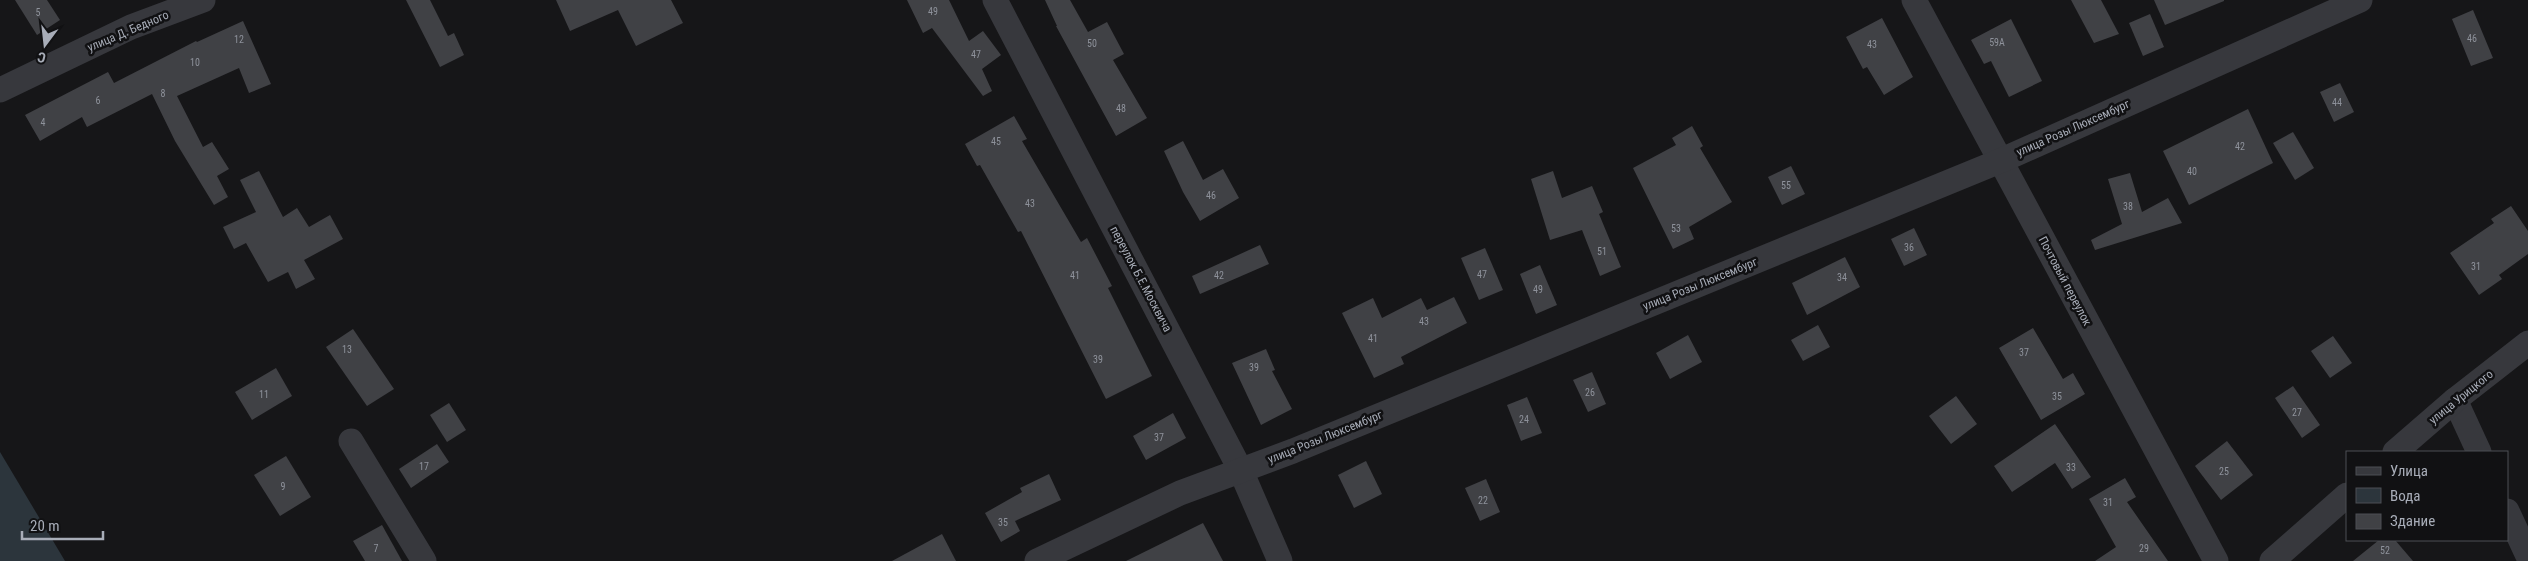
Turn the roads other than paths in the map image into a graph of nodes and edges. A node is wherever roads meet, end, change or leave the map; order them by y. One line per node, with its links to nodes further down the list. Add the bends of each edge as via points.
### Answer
1 (203, 0): 5 (street, улица Д. Бедного, via 130,27)
2 (995, 0): 12 (street, переулок Б.Е.Москвича)
3 (1914, 0): 6 (street, Почтовый переулок)
4 (2360, 0): 6 (street, улица Розы Люксембург)
5 (0, 90)
6 (2000, 161): 12 (street, улица Розы Люксембург); 19 (street, Почтовый переулок)
7 (2528, 343): 8 (street, улица Урицкого)
8 (2455, 400): 10 (street, улица Урицкого); 11 (street)
9 (351, 441): 16 (street)
10 (2397, 451)
11 (2479, 451)
12 (1242, 471): 17 (street, улица Розы Люксембург, via 1180,493); 18 (street, переулок Б.Е.Москвича)
13 (2346, 496): 20 (street)
14 (2508, 513): 15 (street)
15 (2528, 556)
16 (424, 561)
17 (1037, 561)
18 (1280, 561)
19 (2216, 561)
20 (2272, 561)

